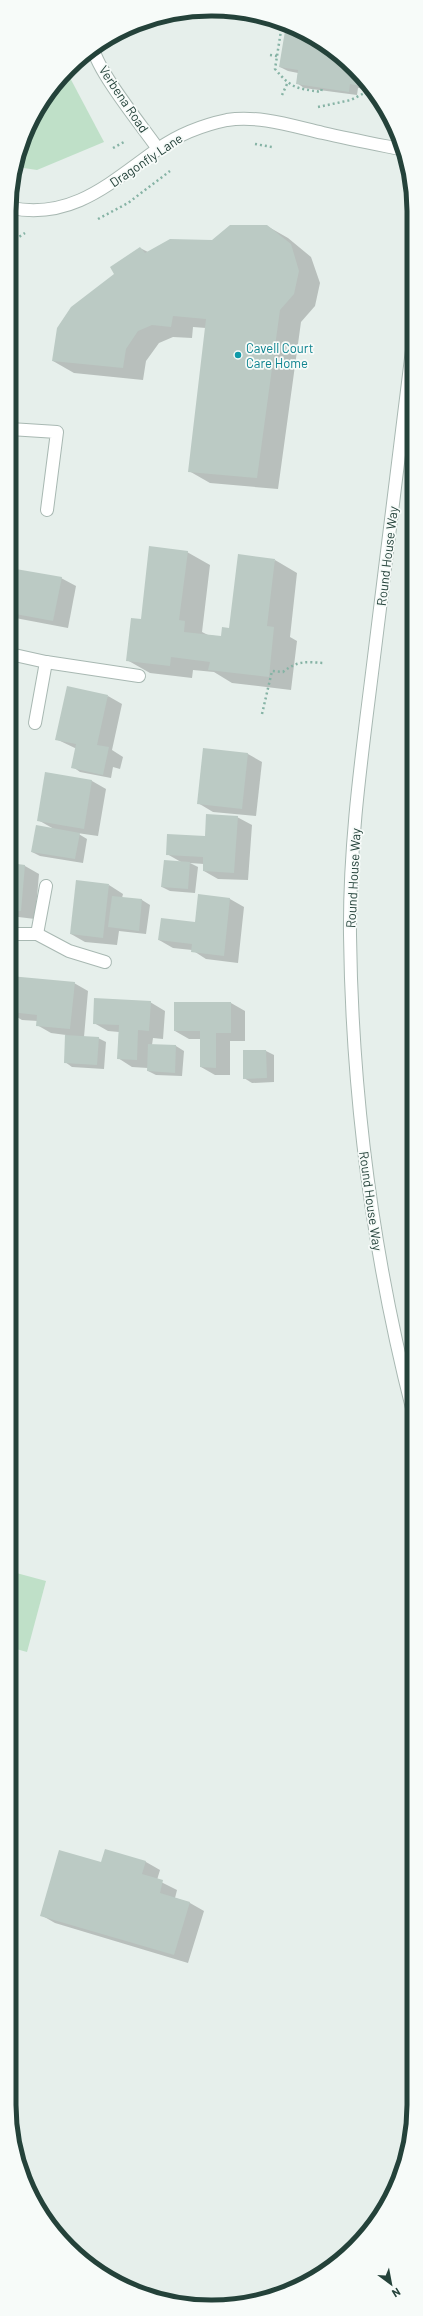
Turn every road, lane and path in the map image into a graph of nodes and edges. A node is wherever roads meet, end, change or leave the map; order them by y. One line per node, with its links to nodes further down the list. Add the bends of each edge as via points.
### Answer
1 (281, 29): 4 (path)
2 (95, 54): 10 (street, Verbena Road)
3 (270, 55): 4 (path)
4 (277, 56): 5 (path, via 275,69)
5 (287, 84): 6 (path, via 321,92); 8 (path)
6 (322, 88)
7 (367, 92): 9 (path, via 351,100)
8 (282, 95)
9 (316, 108)
10 (158, 148): 11 (street, Dragonfly Lane, via 183,135 228,120 258,119); 12 (street, Dragonfly Lane, via 119,179 75,204 48,209)
11 (397, 148)
12 (16, 209)
13 (407, 398): 26 (street, Round House Way, via 357,797 350,932 354,1073 370,1202 387,1298)
14 (16, 429): 15 (street, via 57,432)
15 (47, 510)
16 (16, 655): 17 (street)
17 (46, 662): 19 (street); 21 (street)
18 (324, 663): 20 (path, via 302,662 293,664 283,672 272,671)
19 (139, 676)
20 (262, 714)
21 (35, 723)
22 (46, 886): 24 (street)
23 (16, 934): 24 (street)
24 (37, 934): 25 (street, via 69,951)
25 (105, 962)
26 (407, 1386)

